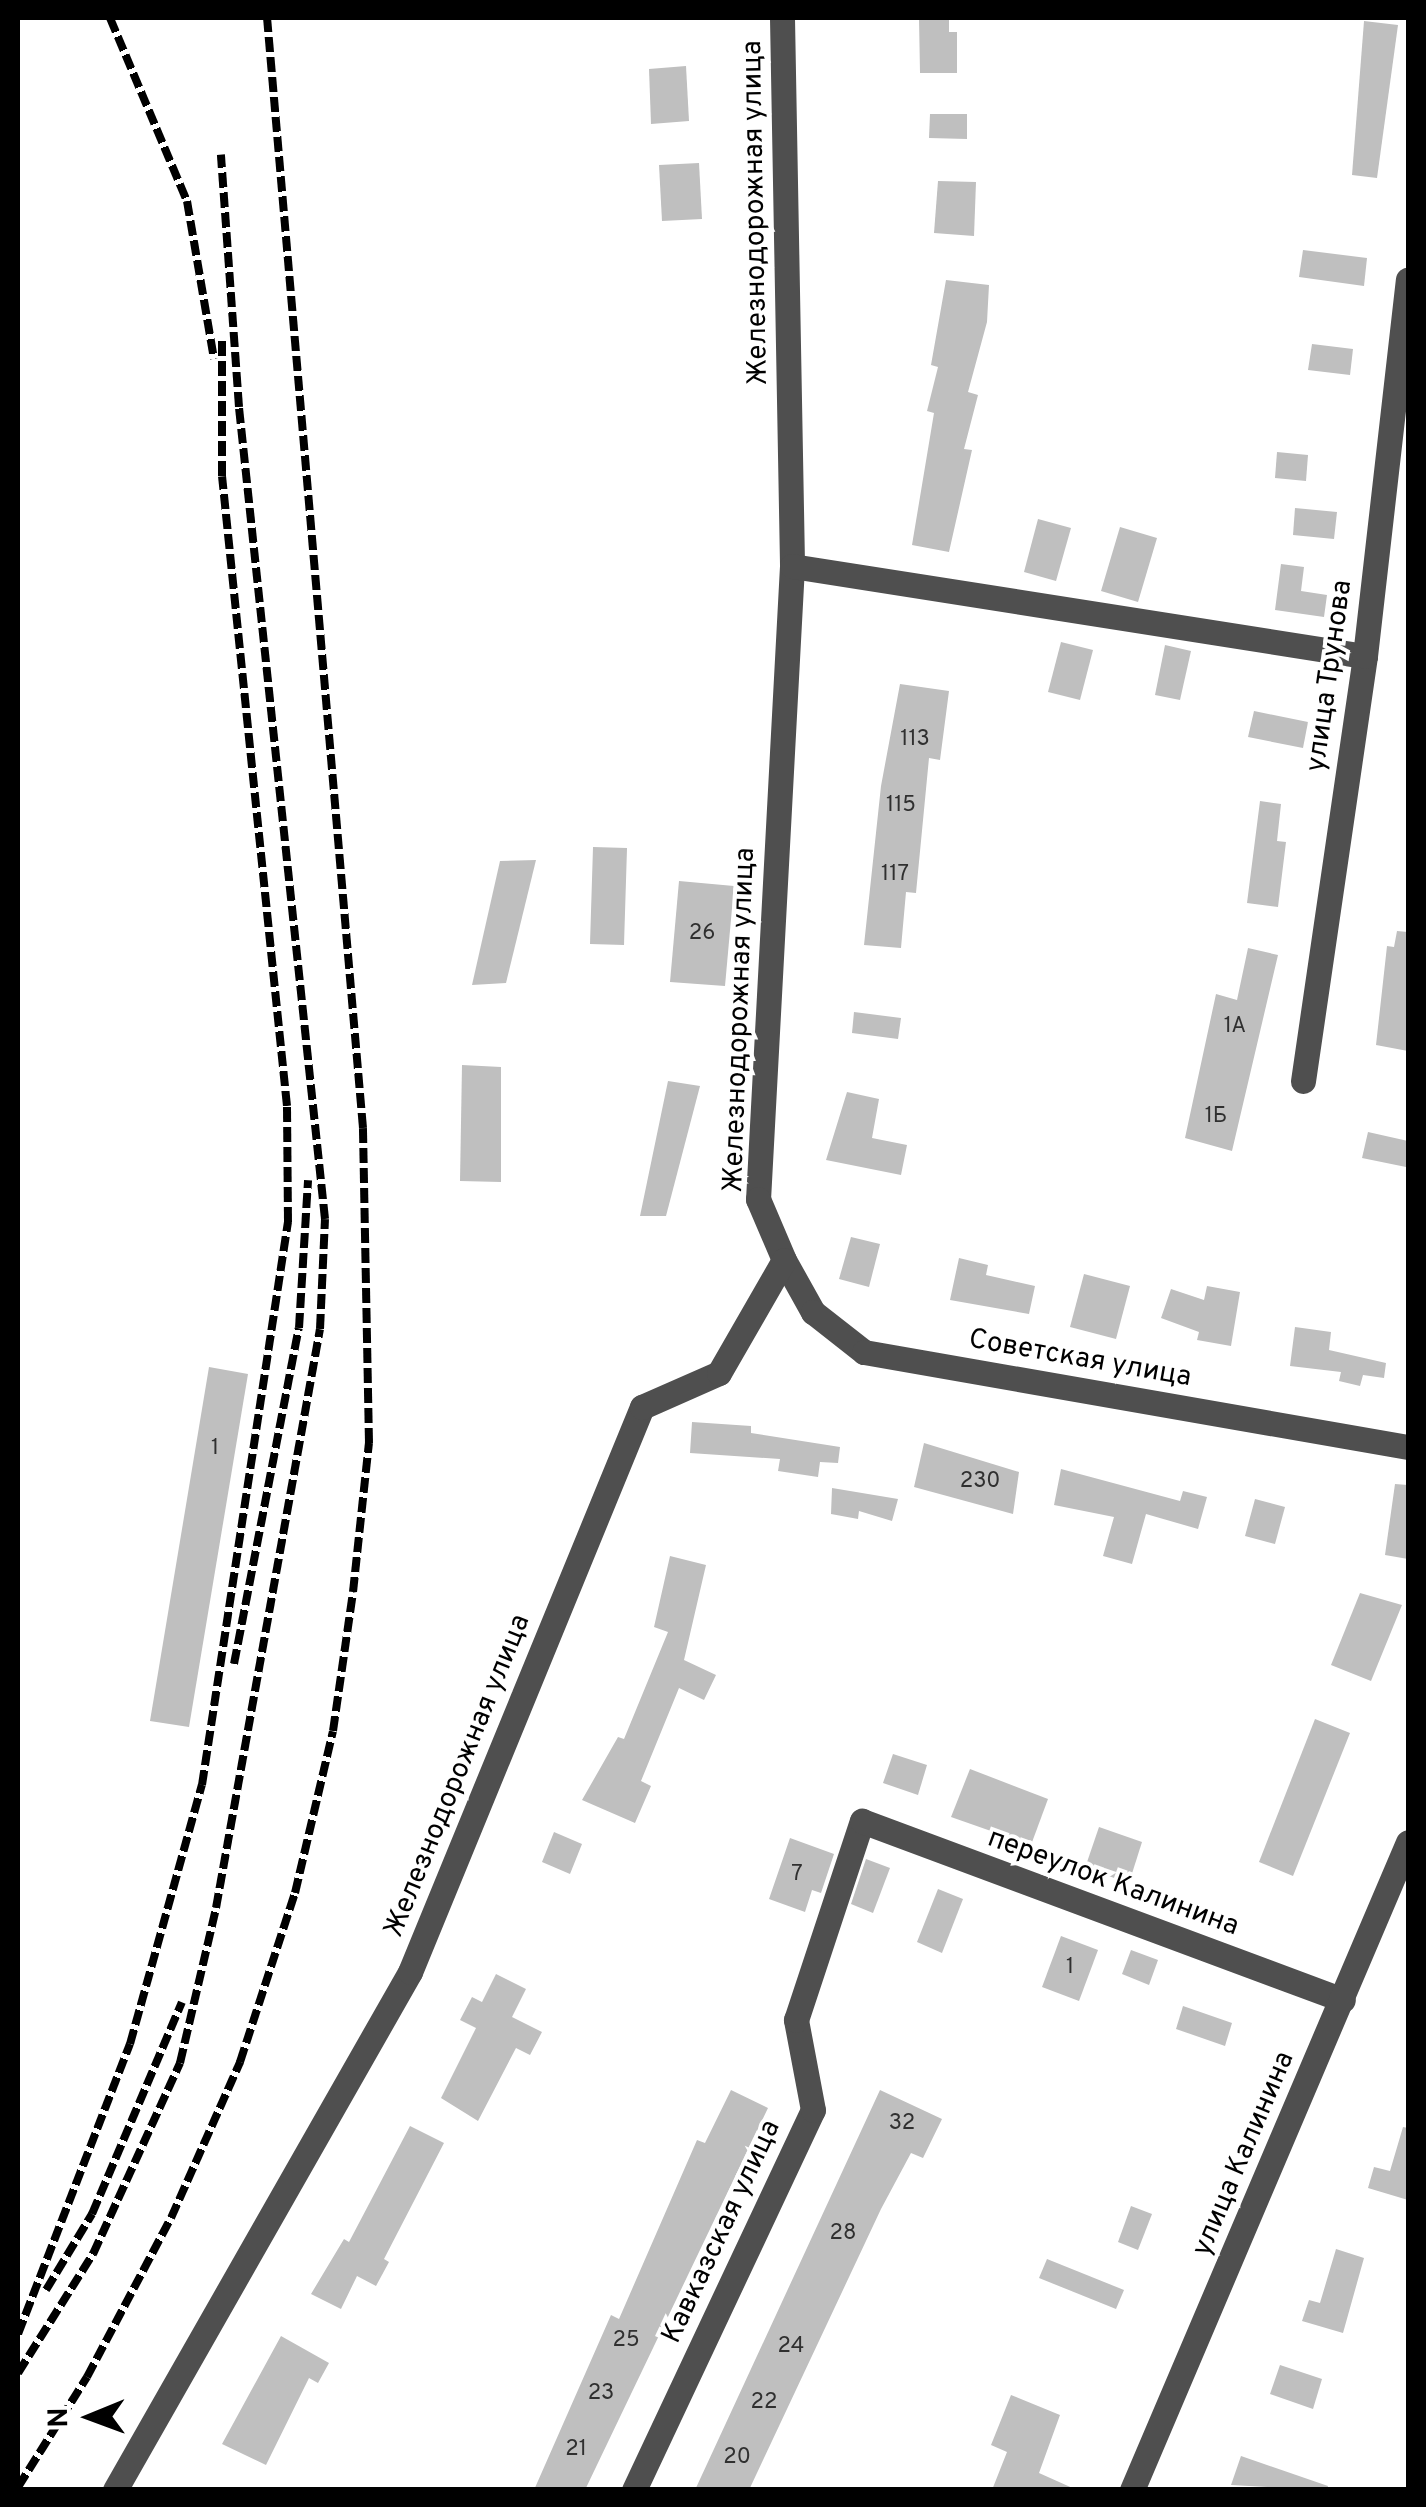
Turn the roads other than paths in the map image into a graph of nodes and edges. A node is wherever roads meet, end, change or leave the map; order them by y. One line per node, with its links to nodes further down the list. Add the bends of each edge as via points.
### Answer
1 (782, 18): 3 (street, Железнодорожная улица)
2 (1408, 279): 4 (street, улица Трунова)
3 (792, 566): 4 (street); 6 (street, Железнодорожная улица, via 758,1199)
4 (1364, 656): 5 (street, улица Трунова)
5 (1302, 1081)
6 (784, 1260): 7 (street, Советская улица, via 813,1312 864,1352); 11 (street, Железнодорожная улица, via 720,1373 642,1406 410,1972)
7 (1408, 1447)
8 (862, 1821): 10 (street, переулок Калинина); 12 (street, Кавказская улица, via 796,2020 813,2110)
9 (1408, 1842): 10 (street, улица Калинина)
10 (1343, 2000): 13 (street, улица Калинина)
11 (115, 2490)
12 (634, 2490)
13 (1132, 2490)

